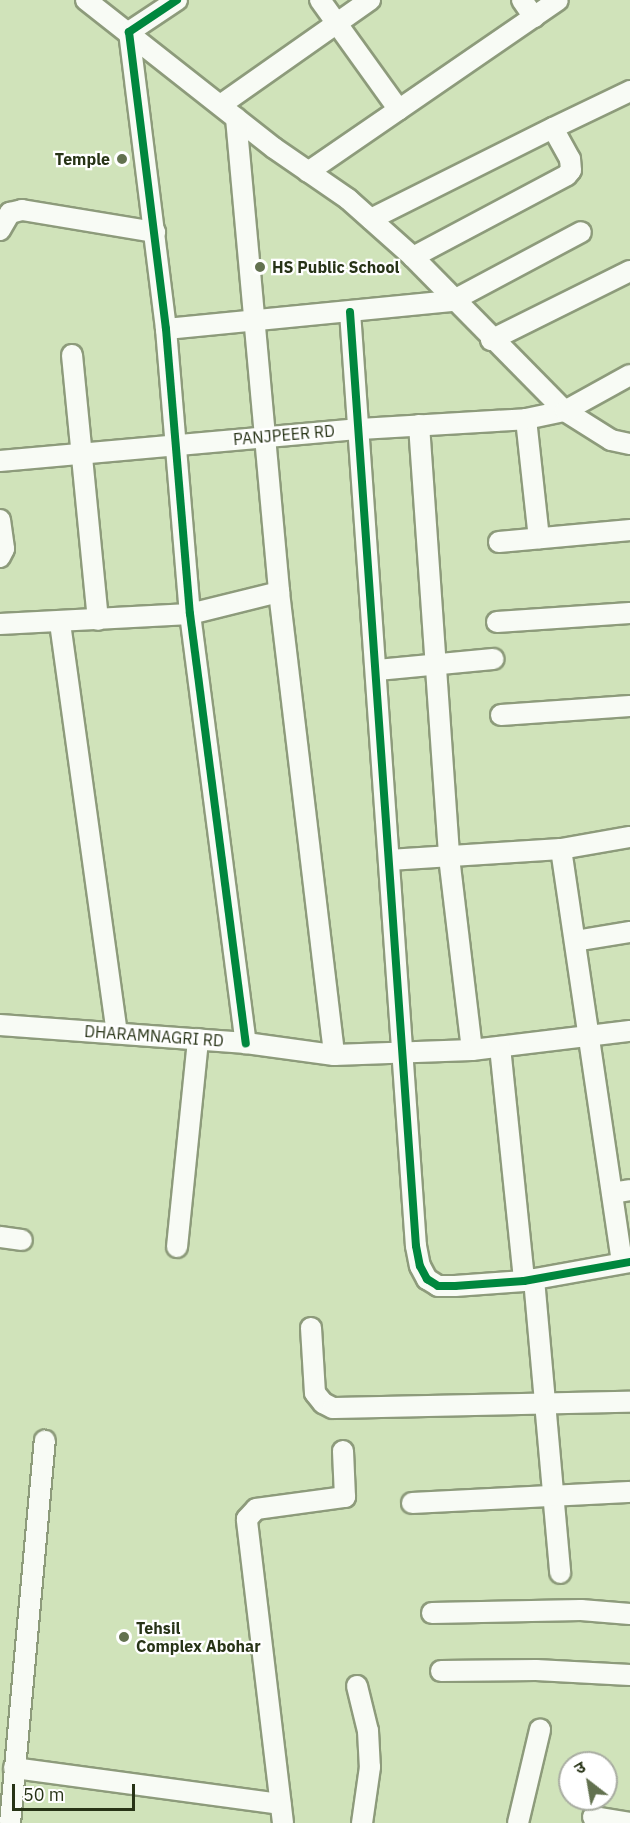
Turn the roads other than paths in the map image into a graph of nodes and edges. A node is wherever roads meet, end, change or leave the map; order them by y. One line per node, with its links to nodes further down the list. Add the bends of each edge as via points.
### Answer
1 (86, 0): 9 (street)
2 (177, 0): 9 (street)
3 (320, 0): 8 (street)
4 (370, 0): 8 (street)
5 (522, 0): 7 (street)
6 (558, 0): 7 (street)
7 (534, 17): 12 (street)
8 (336, 23): 11 (street); 12 (street)
9 (129, 32): 11 (street); 18 (street)
10 (630, 91): 14 (street)
11 (222, 104): 13 (street)
12 (399, 110): 15 (street)
13 (236, 118): 15 (street); 24 (street)
14 (554, 128): 16 (street); 20 (street, via 570,159 571,170 567,175)
15 (308, 172): 16 (street)
16 (371, 219): 20 (street)
17 (0, 230): 18 (street, via 10,213 22,210)
18 (155, 232): 25 (street)
19 (580, 232): 22 (street)
20 (413, 257): 22 (street)
21 (630, 271): 26 (street)
22 (452, 301): 23 (street); 26 (street)
23 (350, 312): 24 (street); 32 (street)
24 (255, 321): 25 (street); 33 (street)
25 (166, 329): 35 (street)
26 (491, 340): 29 (street)
27 (72, 355): 36 (street)
28 (630, 375): 29 (street, PANJPEER RD)
29 (565, 411): 30 (street, PANJPEER RD); 34 (street, via 611,440)
30 (526, 419): 31 (street, PANJPEER RD); 40 (street)
31 (419, 425): 32 (street, PANJPEER RD); 51 (street)
32 (360, 429): 33 (street, PANJPEER RD); 52 (street)
33 (263, 437): 35 (street, PANJPEER RD); 43 (street)
34 (630, 444)
35 (177, 445): 36 (street, PANJPEER RD); 45 (street)
36 (83, 453): 37 (street, PANJPEER RD); 46 (street)
37 (0, 462)
38 (0, 520): 42 (street, via 4,549)
39 (630, 530): 40 (street)
40 (538, 538): 41 (street)
41 (499, 542)
42 (0, 557)
43 (279, 592): 45 (street); 69 (street)
44 (630, 613): 47 (street)
45 (190, 614): 46 (street); 66 (street)
46 (98, 620): 48 (street)
47 (497, 622)
48 (60, 623): 49 (street); 63 (street)
49 (0, 624)
50 (493, 659): 51 (street)
51 (435, 664): 52 (street); 57 (street)
52 (377, 670): 58 (street)
53 (630, 706): 54 (street)
54 (501, 715)
55 (630, 837): 56 (street)
56 (561, 849): 57 (street); 60 (street)
57 (449, 857): 58 (street); 68 (street)
58 (389, 860): 70 (street)
59 (630, 932): 60 (street)
60 (575, 941): 64 (street)
61 (0, 1025): 63 (street, DHARAMNAGRI RD)
62 (630, 1031): 64 (street, DHARAMNAGRI RD)
63 (117, 1032): 65 (street, DHARAMNAGRI RD)
64 (587, 1037): 67 (street, DHARAMNAGRI RD); 71 (street)
65 (198, 1039): 66 (street, DHARAMNAGRI RD); 74 (street)
66 (246, 1043): 69 (street, DHARAMNAGRI RD)
67 (500, 1047): 68 (street, DHARAMNAGRI RD); 76 (street)
68 (472, 1050): 70 (street, DHARAMNAGRI RD)
69 (334, 1055): 70 (street, DHARAMNAGRI RD)
70 (402, 1056): 76 (street, via 420,1266 427,1279 438,1286)
71 (621, 1191): 75 (street)
72 (0, 1237): 73 (street)
73 (22, 1240)
74 (177, 1247)
75 (626, 1262): 76 (street)
76 (529, 1280): 79 (street)
77 (311, 1328): 79 (street, via 315,1393 333,1408)
78 (630, 1402): 79 (street)
79 (544, 1405): 83 (street)
80 (45, 1441): 92 (street)
81 (343, 1451): 93 (street, via 345,1497 256,1509 247,1519)
82 (630, 1492): 83 (street)
83 (553, 1498): 84 (street); 85 (street)
84 (412, 1503)
85 (560, 1573)
86 (432, 1613): 87 (street, via 581,1610)
87 (630, 1614)
88 (441, 1671): 89 (street, via 558,1670)
89 (630, 1675)
90 (357, 1686): 96 (street, via 368,1731 370,1767)
91 (540, 1730): 97 (street)
92 (14, 1768): 93 (street); 95 (street)
93 (282, 1814)
94 (593, 1817): 98 (street)
95 (10, 1823)
96 (362, 1823)
97 (518, 1823)
98 (630, 1823)

